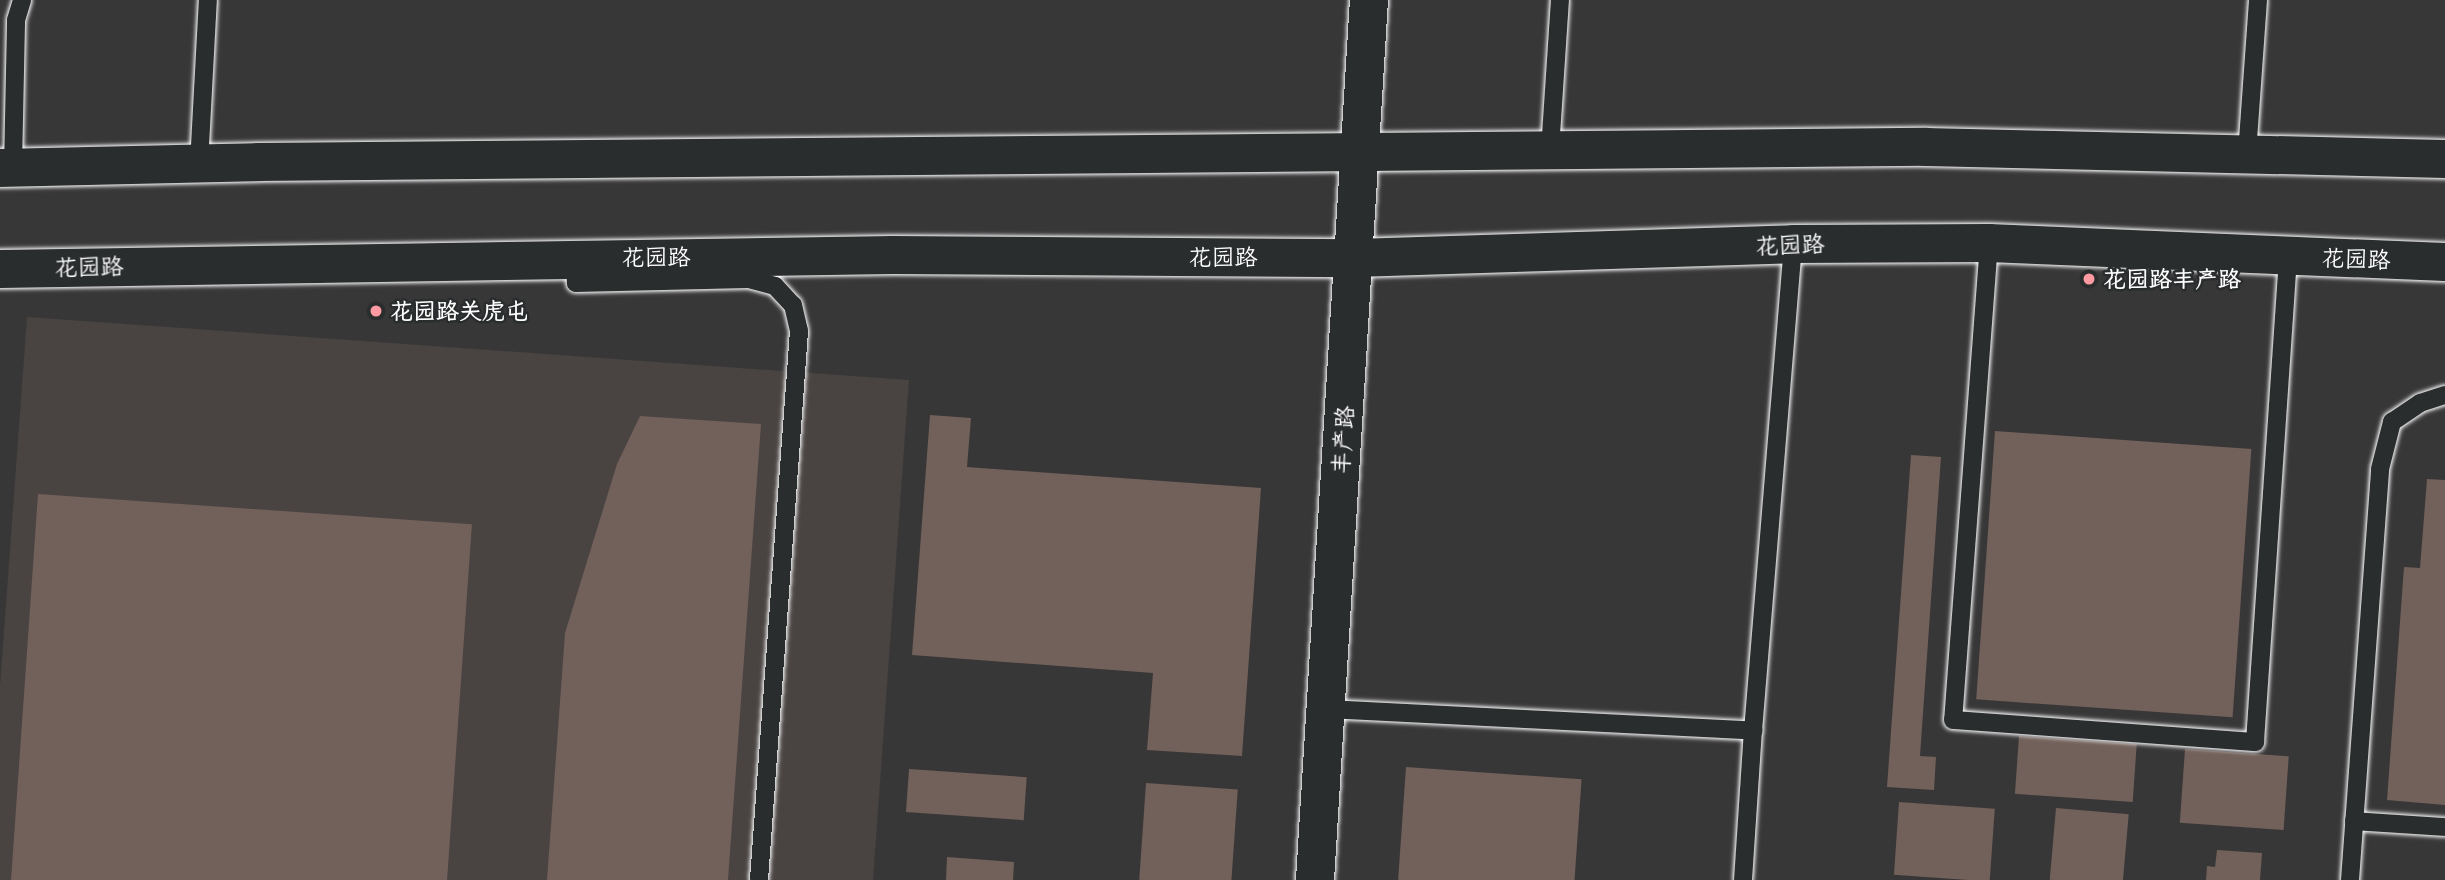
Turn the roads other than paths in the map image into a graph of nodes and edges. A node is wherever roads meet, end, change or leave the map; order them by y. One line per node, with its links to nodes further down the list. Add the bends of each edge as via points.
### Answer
1 (22, 0): 6 (lane)
2 (208, 0): 11 (lane)
3 (1369, 0): 8 (main road, 丰产路)
4 (1560, 0): 7 (lane)
5 (2258, 0): 9 (lane)
6 (8, 20): 12 (lane)
7 (1550, 150): 8 (main road); 9 (main road, via 1926,146)
8 (1360, 152): 11 (main road); 17 (main road, 丰产路)
9 (2247, 154): 10 (main road)
10 (2445, 159)
11 (199, 164): 12 (main road)
12 (7, 167)
13 (1989, 243): 14 (main road, 花园路); 15 (main road, 花园路); 15 (lane, via 1953,720 2255,742)
14 (1793, 244): 17 (main road, 花园路); 22 (lane)
15 (2288, 257): 18 (main road, 花园路)
16 (575, 258): 17 (main road, 花园路); 19 (main road, 花园路); 25 (lane, via 576,283 749,279 775,286 793,305 799,331)
17 (1355, 258): 21 (main road, 丰产路)
18 (2445, 262)
19 (0, 270)
20 (2445, 395): 23 (lane, via 2420,403 2392,422 2380,469)
21 (1326, 709): 22 (lane); 26 (main road, 丰产路)
22 (1753, 731): 27 (lane)
23 (2354, 821): 24 (lane); 28 (lane)
24 (2445, 827)
25 (759, 880)
26 (1315, 880)
27 (1743, 880)
28 (2350, 880)

